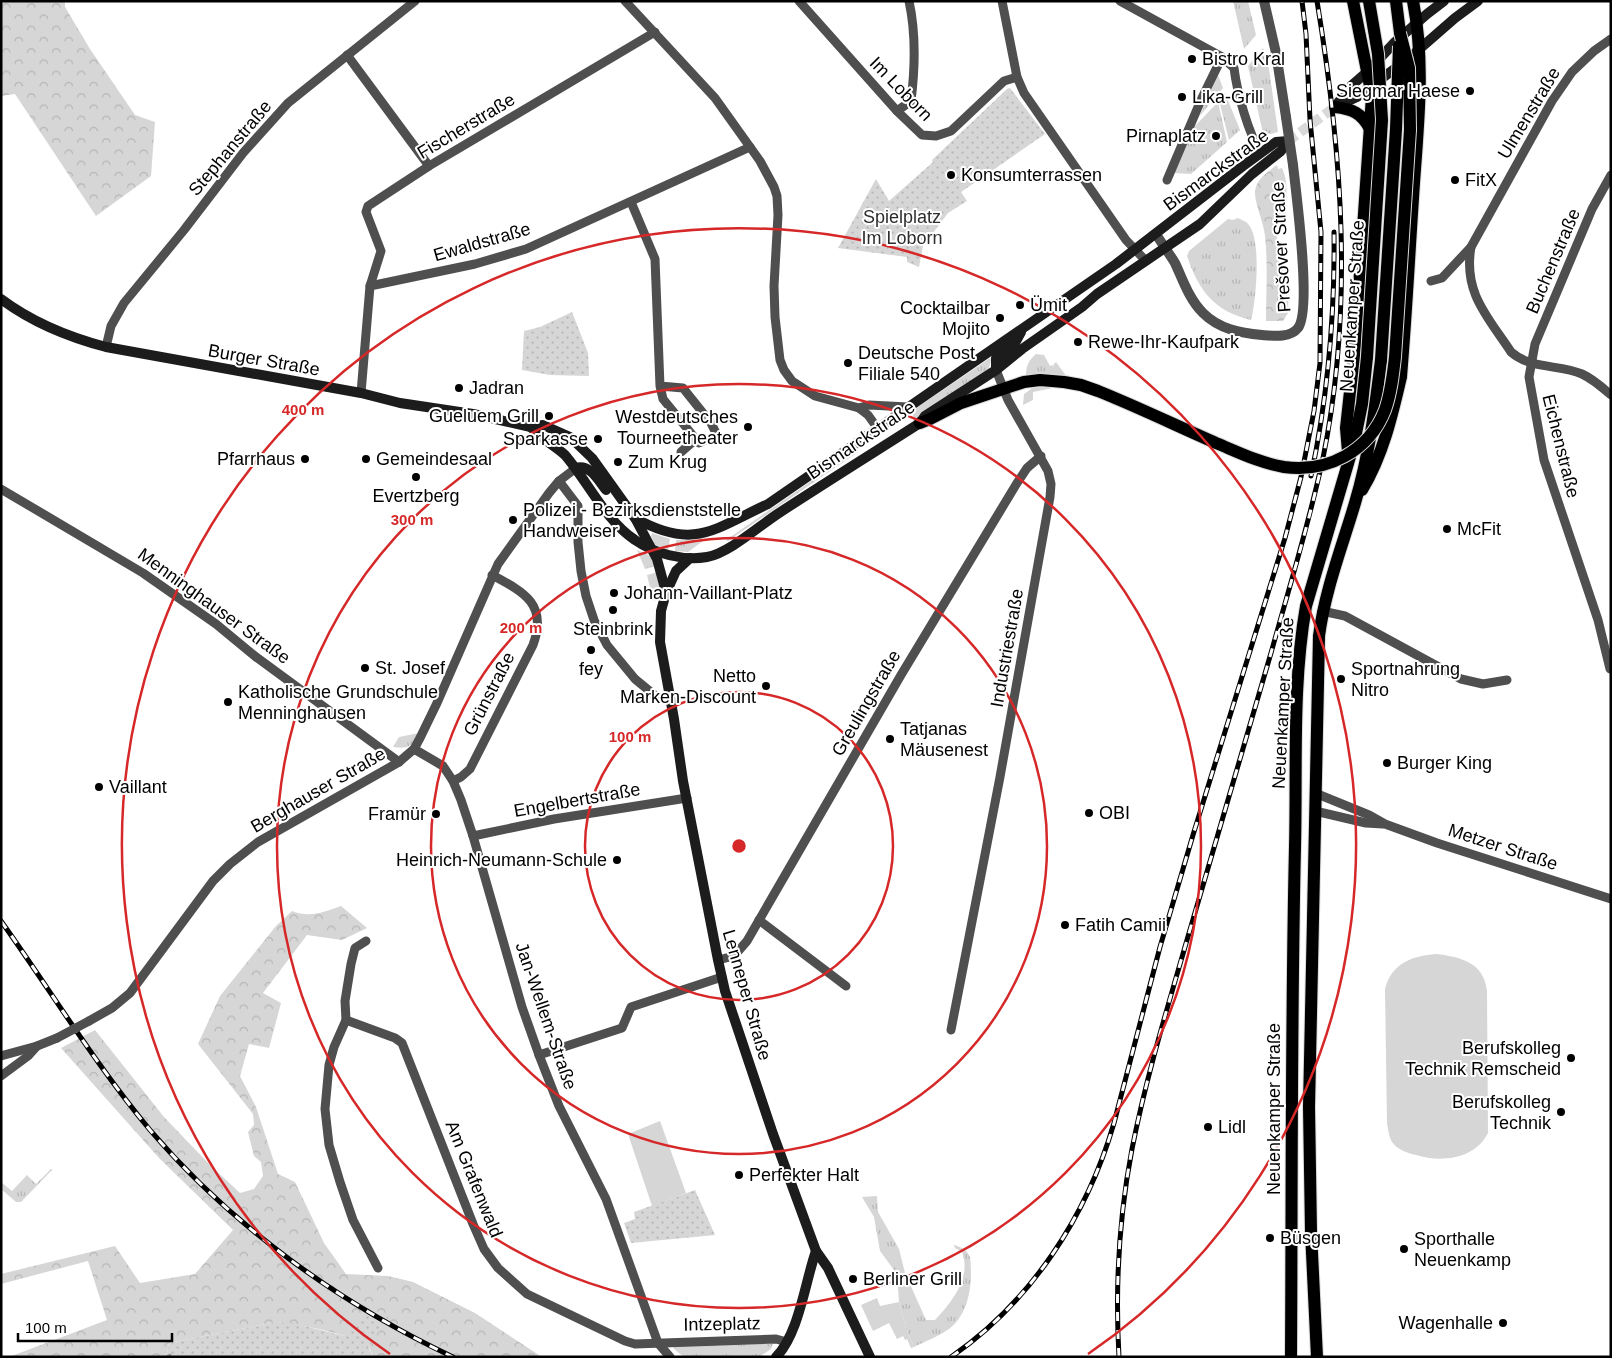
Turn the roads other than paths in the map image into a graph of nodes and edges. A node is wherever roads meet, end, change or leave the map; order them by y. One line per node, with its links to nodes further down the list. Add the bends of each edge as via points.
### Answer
1 (414, 1): 19 (street, Stephanstraße)
2 (625, 1): 15 (street)
3 (799, 1): 25 (street, Im Loborn)
4 (909, 1): 25 (street, via 913,31 913,86 911,101)
5 (1002, 1): 22 (street)
6 (1120, 1): 20 (street)
7 (1264, 1): 35 (street, Prešover Straße, bridge, via 1276,53 1292,165 1301,248 1302,319 1291,333 1276,336 1226,328 1203,313 1192,299)
8 (1353, 1): 21 (main road)
9 (1369, 1): 58 (main road, Neuenkamper Straße, bridge, via 1380,73 1382,120 1367,357 1361,410)
10 (1396, 1): 16 (main road, Neuenkamper Straße)
11 (1413, 1): 14 (main road)
12 (1444, 1): 14 (main road)
13 (1478, 1): 18 (main road)
14 (1417, 22): 18 (main road); 21 (main road)
15 (655, 32): 27 (street, via 715,98); 29 (street, Fischerstraße)
16 (1400, 33): 46 (main road, bridge, via 1409,68 1410,130 1395,357 1385,409 1367,439 1353,452 1314,468 1285,467 1245,455 1081,385 1032,381); 63 (main road, Neuenkamper Straße, bridge, via 1381,360 1370,443)
17 (1611, 39): 34 (street, Ulmenstraße, via 1572,72 1552,101)
18 (1420, 49): 23 (main road); 63 (main road, via 1401,376 1375,469)
19 (347, 55): 29 (street); 42 (street, Stephanstraße, via 288,103 243,153 124,303 111,326)
20 (1222, 57): 28 (street, via 1234,68 1253,138); 31 (street, Bismarckstraße)
21 (1367, 72): 23 (main road); 24 (main road)
22 (1017, 77): 25 (street, Im Loborn, via 1004,81 951,131 942,135 922,135); 36 (street, via 1024,93)
23 (1372, 86): 24 (main road); 26 (main road)
24 (1335, 107): 26 (main road, via 1358,113)
25 (897, 111)
26 (1370, 129): 58 (main road, via 1356,346 1346,428)
27 (750, 147): 32 (street, Ewaldstraße); 50 (street, via 777,196 774,317 784,370 792,381 815,396)
28 (1261, 153): 33 (main road, Bismarckstraße); 35 (main road, Bismarckstraße, via 1276,142 1288,141 1211,214)
29 (429, 166): 39 (street, Fischerstraße, via 368,206 366,212 381,251)
30 (1611, 175): 43 (street, Buchenstraße, via 1592,209 1535,344)
31 (1167, 180)
32 (631, 202): 39 (street, Ewaldstraße, via 526,250); 45 (street, via 655,259)
33 (1156, 234): 35 (street, Prešover Straße); 36 (main road, Bismarckstraße)
34 (1471, 247): 38 (street, Ulmenstraße, via 1442,278); 43 (street, via 1469,269 1476,298 1511,352)
35 (1165, 248): 37 (main road, Bismarckstraße)
36 (1135, 251): 37 (street); 41 (main road, Bismarckstraße)
37 (1146, 261): 44 (main road, Bismarckstraße)
38 (1431, 281)
39 (370, 286): 47 (street)
40 (1, 299): 42 (main road, Burger Straße, via 48,327)
41 (1023, 330): 44 (main road, via 1015,343 996,358); 49 (main road, Bismarckstraße)
42 (106, 347): 47 (main road, Burger Straße)
43 (1531, 363): 48 (street, via 1581,374); 73 (street, Eichenstraße, via 1528,377 1544,460 1598,620)
44 (996, 370): 46 (street, Industriestraße); 51 (main road, Bismarckstraße)
45 (660, 386): 54 (street, via 663,399); 54 (street, via 683,388 711,423 716,436 699,443)
46 (1002, 388): 51 (main road); 57 (street, Industriestraße)
47 (361, 393): 52 (main road, Burger Straße)
48 (1611, 395)
49 (908, 407): 50 (street); 53 (main road, Bismarckstraße)
50 (859, 408): 53 (street)
51 (920, 423): 55 (main road, Bismarckstraße)
52 (531, 427): 59 (main road, Burger Straße); 62 (main road, Burger Straße, via 543,425 577,443 592,458)
53 (878, 429): 55 (main road); 65 (main road, Bismarckstraße, via 768,504 718,529 696,535)
54 (696, 439): 56 (street)
55 (887, 445): 68 (main road, Bismarckstraße, via 722,552)
56 (681, 452)
57 (1040, 456): 87 (street, Greulingstraße, via 1026,468 1010,494); 93 (street, Industriestraße, via 1050,478 1050,506)
58 (1349, 462): 79 (main road, Neuenkamper Straße, via 1306,606 1299,662)
59 (576, 468): 60 (street, Berghauser Straße); 62 (main road, via 590,471 609,494); 66 (main road, Burger Straße, via 614,522 634,540)
60 (559, 481): 70 (street, Berghauser Straße); 75 (street, via 578,506 581,570 594,620 614,654 635,679 658,698)
61 (1, 489): 77 (street, Menninghauser Straße, via 143,573)
62 (619, 497): 64 (main road, Burger Straße)
63 (1355, 503): 72 (main road, Neuenkamper Straße)
64 (635, 518): 65 (main road, Burger Straße); 66 (main road, Burger Straße)
65 (674, 534)
66 (653, 551): 67 (main road, Burger Straße); 69 (main road, Burger Straße)
67 (671, 556): 68 (main road, Bismarckstraße)
68 (690, 558): 71 (main road, Lenneper Straße, via 676,571)
69 (661, 568): 71 (main road, Lenneper Straße)
70 (492, 575): 76 (street, Berghauser Straße); 78 (street, Grünstraße, via 521,590 530,599 537,619 537,633 470,769)
71 (666, 593): 75 (main road, Lenneper Straße, via 660,617 660,642)
72 (1322, 611): 74 (street, via 1345,616 1461,679 1483,684); 80 (main road, Neuenkamper Straße)
73 (1610, 669)
74 (1507, 680)
75 (671, 700): 81 (main road, Lenneper Straße)
76 (414, 749): 77 (street, Berghauser Straße); 78 (street, Jan-Wellem-Straße, via 438,762)
77 (399, 762): 94 (street, Berghauser Straße, bridge, via 239,856 209,886 130,993 112,1008)
78 (453, 781): 85 (street, Jan-Wellem-Straße)
79 (1295, 790): 80 (main road); 82 (main road, Neuenkamper Straße)
80 (1315, 793): 83 (main road, Neuenkamper Straße); 84 (street, Metzer Straße)
81 (687, 798): 85 (street, Engelbertstraße, via 554,819); 89 (main road, Lenneper Straße)
82 (1295, 805): 83 (main road); 105 (main road, Neuenkamper Straße)
83 (1315, 810): 84 (street, Metzer Straße, via 1366,823); 106 (main road, Neuenkamper Straße, via 1309,1107)
84 (1385, 824): 86 (street, Metzer Straße)
85 (473, 836): 95 (street, Jan-Wellem-Straße)
86 (1611, 899)
87 (759, 920): 89 (street, Greulingstraße, via 734,956); 91 (street)
88 (366, 941): 92 (street, via 355,948 345,1002)
89 (718, 960): 90 (main road, Lenneper Straße)
90 (722, 977): 95 (street, via 632,1007 622,1028); 98 (main road, Lenneper Straße, via 773,1134)
91 (846, 986)
92 (346, 1020): 99 (street, via 330,1066 326,1125 353,1220); 101 (street, Am Grafenwald, via 402,1043 473,1224 484,1249 498,1268 527,1294 625,1341)
93 (952, 1030)
94 (37, 1046): 96 (street); 97 (street, Berghauser Straße)
95 (539, 1055): 101 (street, Jan-Wellem-Straße, via 559,1106 606,1199)
96 (1, 1056)
97 (1, 1076)
98 (816, 1251): 100 (main road); 104 (main road, Lenneper Straße, via 828,1268)
99 (378, 1268)
100 (788, 1342): 101 (street, Intzeplatz, via 776,1339); 103 (main road)
101 (658, 1343): 102 (street, Jan-Wellem-Straße)
102 (670, 1357)
103 (776, 1357)
104 (870, 1357)
105 (1291, 1357)
106 (1317, 1357)

